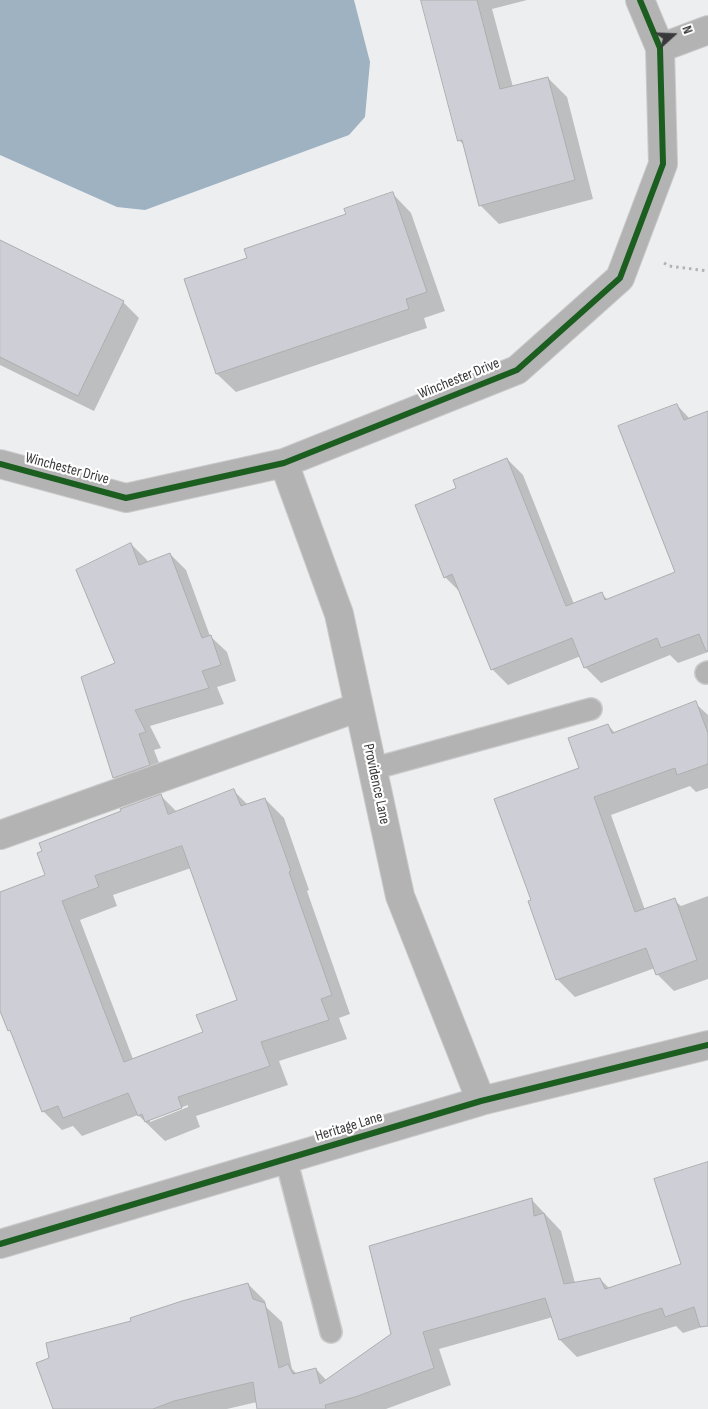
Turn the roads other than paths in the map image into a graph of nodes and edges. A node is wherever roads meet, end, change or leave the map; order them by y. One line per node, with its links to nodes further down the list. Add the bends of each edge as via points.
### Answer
1 (640, 0): 3 (street, Winchester Drive)
2 (708, 30): 3 (street)
3 (660, 48): 4 (street, Winchester Drive, via 663,164 620,278 517,370)
4 (284, 463): 5 (street, Winchester Drive, via 126,498); 6 (street, Providence Lane, via 339,614)
5 (0, 464)
6 (359, 707): 8 (street, Providence Lane); 9 (street)
7 (591, 709): 8 (lane)
8 (372, 769): 11 (street, Providence Lane, via 400,896)
9 (0, 835)
10 (708, 1045): 11 (street, Heritage Lane)
11 (482, 1101): 12 (street, Heritage Lane)
12 (286, 1159): 13 (street, Heritage Lane); 14 (lane)
13 (0, 1244)
14 (331, 1332)

